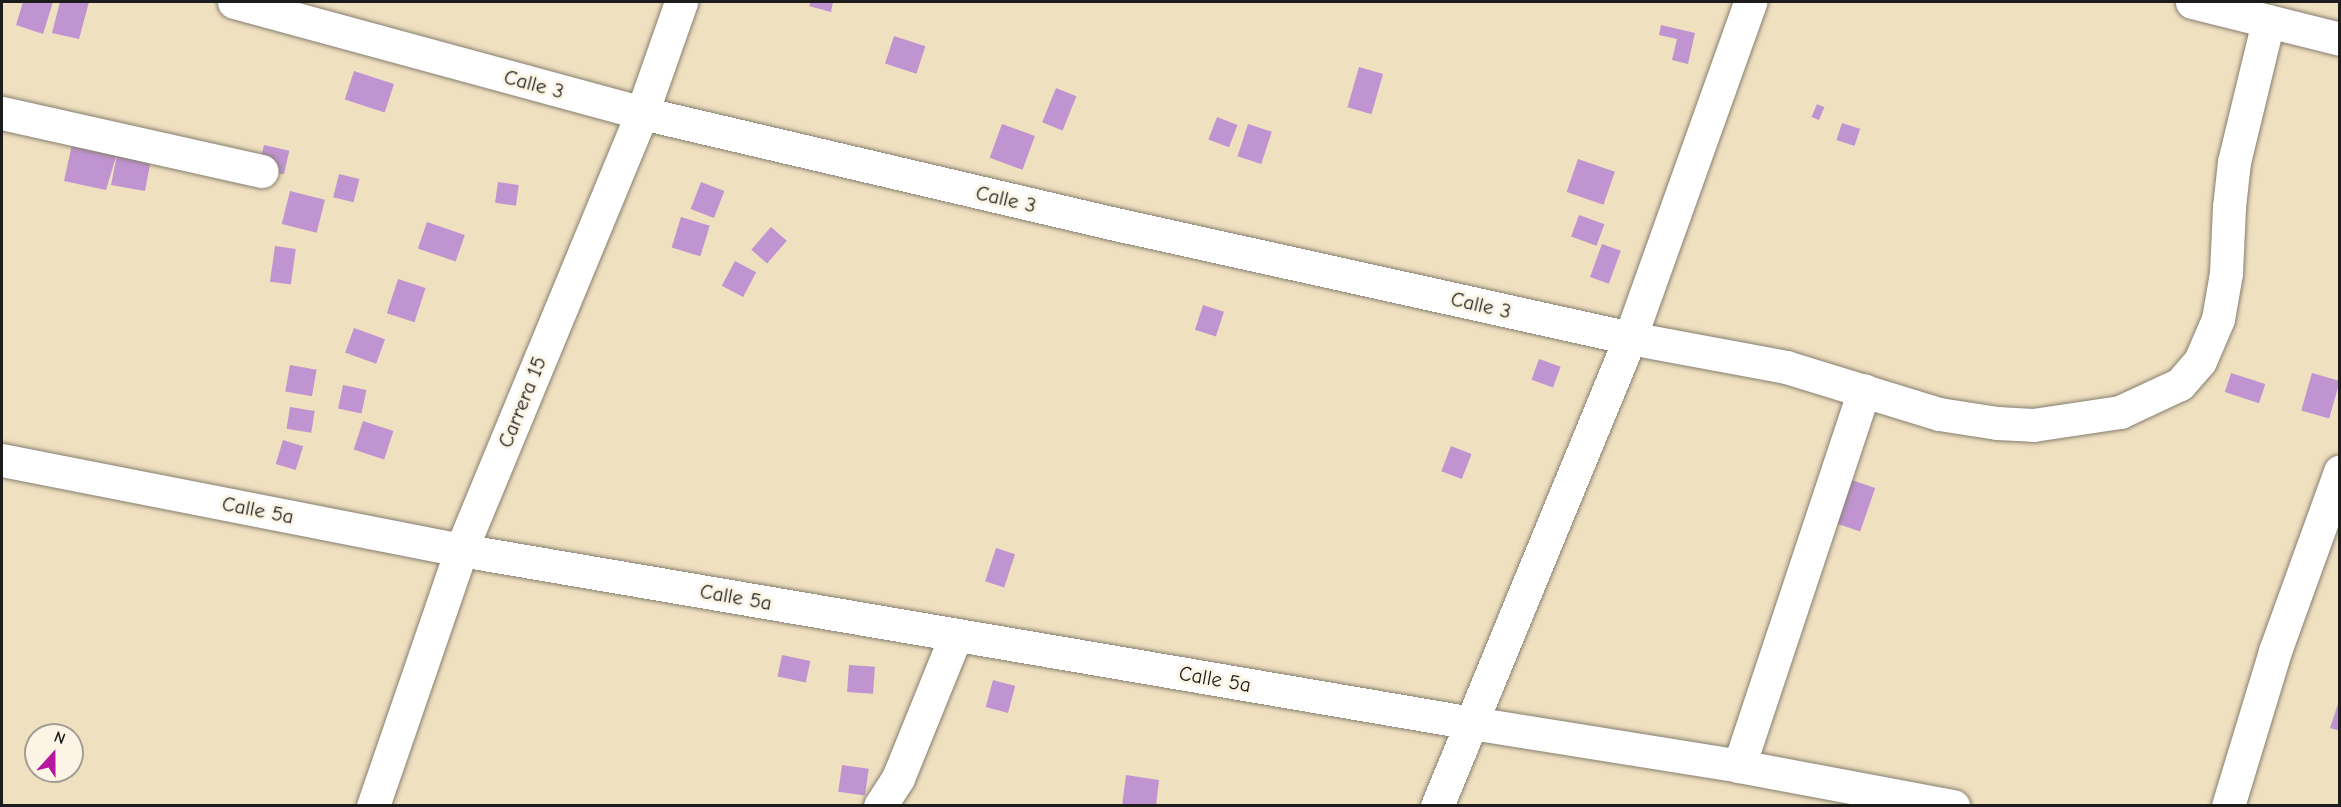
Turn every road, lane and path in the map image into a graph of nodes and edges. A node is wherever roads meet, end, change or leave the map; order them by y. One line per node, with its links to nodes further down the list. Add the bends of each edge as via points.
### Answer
1 (234, 2): 7 (street, Calle 3)
2 (681, 2): 7 (street, Carrera 15)
3 (1750, 2): 10 (street)
4 (2192, 2): 5 (street)
5 (2268, 21): 6 (street); 11 (street, Calle 3, via 2234,162 2226,273 2218,318 2200,361 2180,384 2120,412 2033,425 1939,414)
6 (2340, 39)
7 (642, 113): 10 (street, Calle 3, via 1132,228); 14 (street, Carrera 15)
8 (2, 114): 9 (street)
9 (262, 171)
10 (1630, 338): 11 (street, Calle 3, via 1786,367); 16 (street)
11 (1864, 390): 17 (street)
12 (2, 460): 14 (street, Calle 5a)
13 (2340, 471): 22 (street, via 2275,651)
14 (461, 550): 15 (street, Calle 5a); 18 (street, Carrera 15)
15 (956, 635): 16 (street, Calle 5a); 19 (street, via 898,778)
16 (1472, 723): 17 (street, Calle 5a); 20 (street)
17 (1739, 766): 21 (street, Calle 5a)
18 (373, 806)
19 (880, 806)
20 (1437, 806)
21 (1953, 806)
22 (2228, 806)

